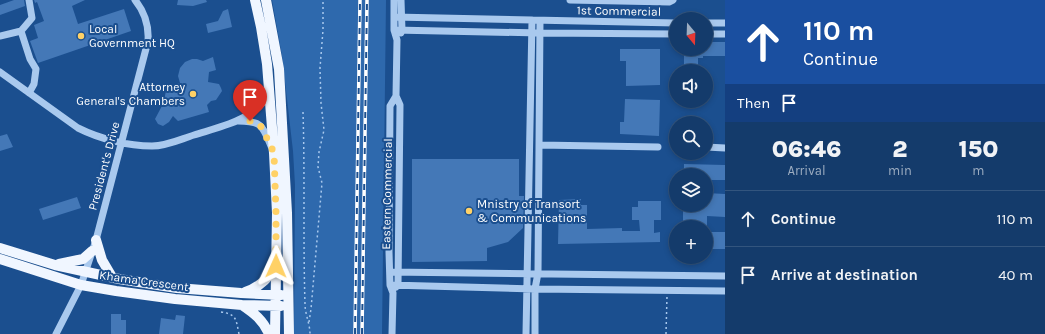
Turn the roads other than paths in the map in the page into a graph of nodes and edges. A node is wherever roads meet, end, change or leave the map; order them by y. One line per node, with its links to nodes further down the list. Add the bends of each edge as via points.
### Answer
1 (29, 0): 17 (street, via 32,18)
2 (135, 0): 29 (street, President's Drive, via 142,9 148,35)
3 (255, 0): 25 (main road)
4 (266, 0): 54 (main road, via 279,69)
5 (394, 0): 9 (street, Eastern Commercial)
6 (402, 0): 10 (street)
7 (570, 0): 8 (street)
8 (674, 0)
9 (394, 17): 10 (street, 1st Commercial); 15 (street, Eastern Commercial)
10 (402, 18): 11 (street, 1st Commercial); 16 (street)
11 (536, 21): 12 (street, 1st Commercial); 18 (street)
12 (669, 23)
13 (713, 23): 14 (street)
14 (725, 23)
15 (394, 30): 16 (street, 1st Commercial); 23 (street, Eastern Commercial)
16 (402, 30): 18 (street, 1st Commercial); 23 (street)
17 (21, 31): 22 (street); 26 (street, via 36,69 34,84)
18 (536, 33): 19 (street, 1st Commercial); 30 (street); 45 (street)
19 (669, 34)
20 (713, 34): 21 (street)
21 (725, 34)
22 (0, 36)
23 (397, 40): 27 (street, Eastern Commercial)
24 (0, 72): 26 (street)
25 (269, 89): 28 (street, via 266,97 252,113); 34 (main road)
26 (29, 93): 29 (street, via 78,128)
27 (396, 96): 42 (street, Eastern Commercial, via 390,106); 43 (street, Eastern Commercial, via 400,105)
28 (237, 121): 29 (street, via 159,146); 34 (street, via 259,124)
29 (121, 143): 35 (street, President's Drive)
30 (539, 145): 31 (street); 44 (street)
31 (658, 147)
32 (713, 147): 33 (street)
33 (725, 148)
34 (274, 153): 40 (main road)
35 (96, 240): 37 (street, President's Drive); 47 (main road, via 102,260)
36 (0, 248): 39 (main road, Khama Crescent)
37 (92, 251): 39 (main road, via 83,259); 41 (street, President's Drive)
38 (0, 259): 48 (main road, Khama Crescent)
39 (55, 265): 41 (main road, Khama Crescent)
40 (276, 266): 53 (main road, via 263,283); 55 (main road)
41 (86, 272): 47 (main road, Khama Crescent); 48 (street, President's Drive)
42 (390, 272): 43 (street); 49 (street, Eastern Commercial)
43 (398, 272): 45 (street); 49 (street, Eastern Commercial)
44 (538, 273): 45 (street); 46 (street); 51 (street)
45 (527, 274): 50 (street)
46 (725, 276)
47 (112, 277): 53 (main road, Khama Crescent, via 177,288)
48 (81, 285): 56 (main road, Khama Crescent, via 116,292); 58 (street, President's Drive)
49 (394, 285): 50 (street); 62 (street)
50 (526, 288): 51 (street); 63 (street)
51 (535, 289): 52 (street); 64 (street)
52 (725, 291)
53 (241, 293): 55 (main road, Khama Crescent)
54 (289, 295): 55 (main road, Khama Crescent); 57 (main road)
55 (275, 300): 56 (main road, Khama Crescent); 57 (main road, Khama Crescent); 60 (main road)
56 (242, 305): 59 (main road, via 258,316)
57 (289, 305): 61 (main road)
58 (56, 334)
59 (269, 334)
60 (275, 334)
61 (289, 334)
62 (392, 334)
63 (526, 334)
64 (535, 334)

